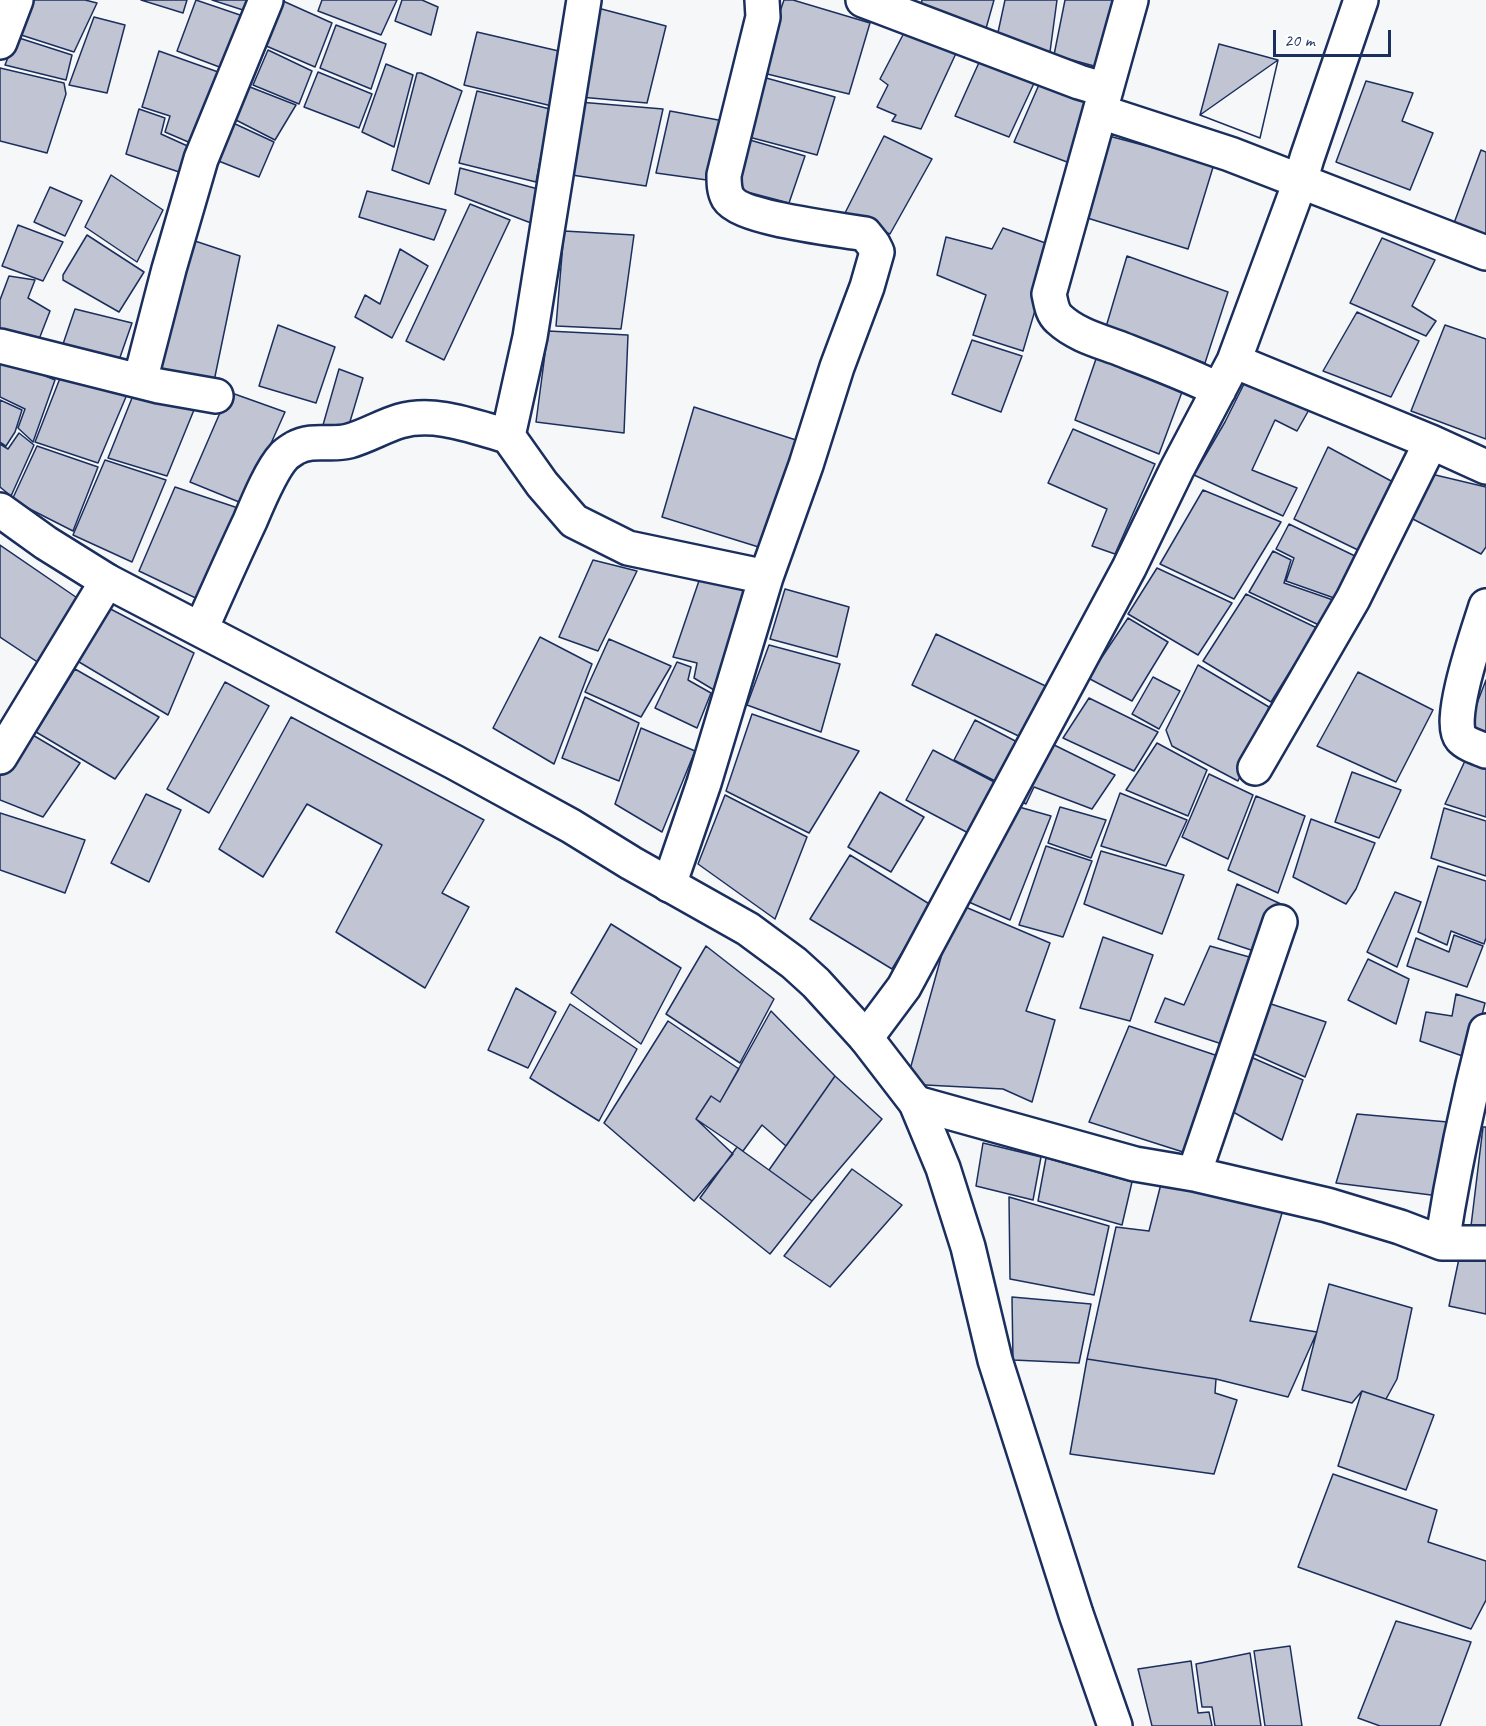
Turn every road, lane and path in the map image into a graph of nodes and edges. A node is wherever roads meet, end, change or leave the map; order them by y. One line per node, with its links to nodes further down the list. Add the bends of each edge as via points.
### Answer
1 (16, 0): 8 (street)
2 (267, 0): 14 (street, via 201,159)
3 (584, 0): 17 (street, via 530,337)
4 (762, 0): 21 (street, via 763,17 724,175 729,199 741,208 797,224 866,234 877,252)
5 (863, 0): 9 (street, via 1079,82)
6 (1131, 0): 9 (street)
7 (1361, 0): 10 (street)
8 (0, 42)
9 (1103, 101): 10 (street); 15 (street, via 1049,294 1054,314 1079,333)
10 (1300, 182): 11 (street); 13 (street)
11 (1486, 253)
12 (0, 346): 14 (street)
13 (1234, 361): 15 (street); 18 (street)
14 (140, 381): 16 (street)
15 (1219, 390): 31 (street, via 1129,568 904,987)
16 (216, 396)
17 (508, 436): 21 (street, via 574,521 628,548); 24 (street, via 434,417 416,417 350,441 304,444 293,449 276,467)
18 (1431, 442): 19 (street); 27 (street, via 1353,599)
19 (1486, 466)
20 (0, 510): 22 (street)
21 (766, 577): 28 (street)
22 (107, 581): 24 (street); 26 (street)
23 (1486, 606): 25 (street, via 1462,685 1458,730 1462,739)
24 (201, 629): 28 (street, via 561,820)
25 (1486, 751)
26 (0, 757)
27 (1255, 768)
28 (669, 885): 31 (street, via 748,929 794,963)
29 (1280, 922): 33 (street)
30 (1486, 1031): 34 (street)
31 (866, 1038): 32 (street)
32 (916, 1103): 33 (street, via 1135,1164); 36 (street, via 943,1168 968,1247 995,1360)
33 (1194, 1174): 34 (street, via 1327,1205)
34 (1442, 1243): 35 (street)
35 (1486, 1243)
36 (1116, 1726)

